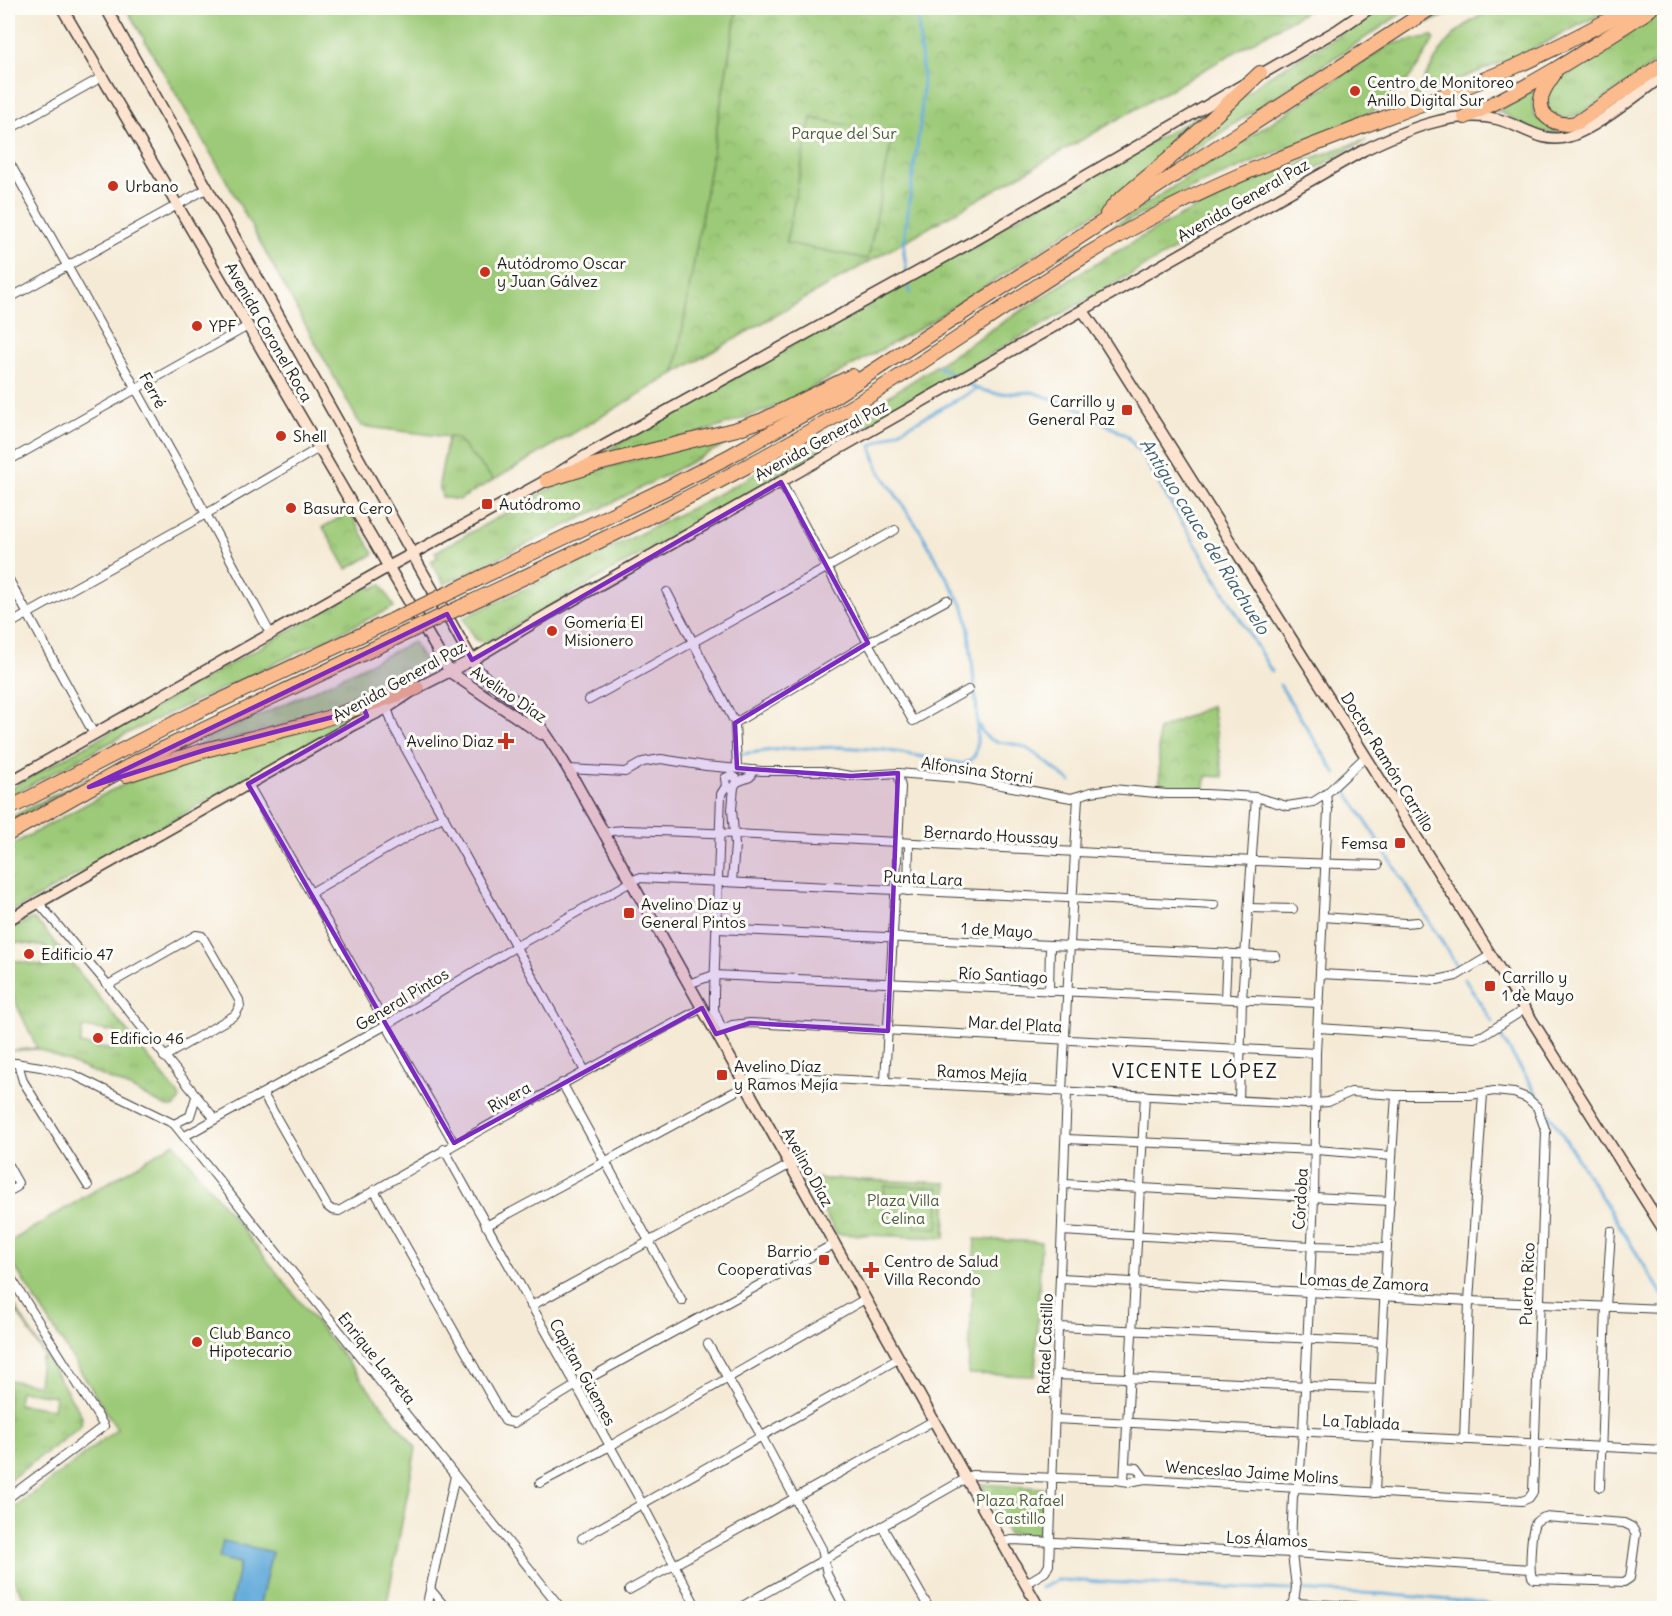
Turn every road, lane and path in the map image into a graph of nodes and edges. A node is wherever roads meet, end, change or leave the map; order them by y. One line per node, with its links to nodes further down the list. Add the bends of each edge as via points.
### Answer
1 (62, 8): 11 (street, Avenida Coronel Roca)
2 (106, 8): 15 (street, Avenida Coronel Roca)
3 (1370, 8): 9 (street)
4 (1431, 8): 17 (highway, Avenida General Paz)
5 (1631, 8): 58 (highway, Avenida General Paz, bridge, via 1508,70 1196,195 1085,257 854,405 704,490 187,736)
6 (1651, 8): 8 (highway)
7 (1665, 63): 8 (highway, via 1570,125 1555,122 1540,106 1543,91)
8 (1558, 69): 12 (highway)
9 (1260, 73): 17 (highway, via 1117,202); 26 (street, via 922,270)
10 (1665, 75): 12 (street, Avenida General Paz, via 1596,123 1567,137 1545,138 1497,119)
11 (102, 77): 13 (street); 16 (street, Avenida Coronel Roca)
12 (1465, 117): 20 (street, Avenida General Paz, via 1410,130 1364,150)
13 (8, 129)
14 (8, 160): 18 (street, Ferré)
15 (208, 188): 16 (street); 30 (street, Avenida Coronel Roca)
16 (178, 206): 18 (street); 21 (street, Avenida Coronel Roca)
17 (1095, 227): 22 (highway, Avenida General Paz)
18 (68, 265): 19 (street); 23 (street, Ferré)
19 (8, 299)
20 (1083, 311): 27 (street, Avenida General Paz); 50 (street, Doctor Ramón Carrillo)
21 (248, 326): 23 (street); 24 (street, Avenida Coronel Roca)
22 (913, 346): 26 (highway, via 763,420); 62 (highway, Avenida General Paz, bridge, via 728,457 196,712)
23 (137, 390): 25 (street); 28 (street, Ferré)
24 (319, 448): 28 (street); 32 (street, Avenida Coronel Roca)
25 (8, 461)
26 (547, 480): 30 (street)
27 (781, 482): 31 (street); 41 (street, Avenida General Paz)
28 (207, 514): 36 (street); 38 (street, Ferré)
29 (895, 530): 31 (street)
30 (413, 554): 32 (street); 41 (street, Avenida Coronel Roca)
31 (827, 566): 39 (street); 40 (street)
32 (388, 567): 38 (street); 42 (street, Avenida Coronel Roca)
33 (8, 578): 36 (street)
34 (667, 592): 39 (street)
35 (947, 600): 40 (street)
36 (27, 614): 37 (street); 48 (street)
37 (8, 625)
38 (271, 635): 48 (street)
39 (692, 643): 45 (street); 47 (street)
40 (868, 643): 44 (street, via 913,720); 47 (street)
41 (472, 660): 42 (street, Avenida General Paz); 49 (street, Avelino Díaz, via 483,676 529,713)
42 (450, 672): 43 (street, Avenida General Paz); 49 (street, Avelino Díaz)
43 (417, 688): 46 (street, Avenida General Paz); 58 (highway, via 315,722 205,750)
44 (968, 690)
45 (589, 700)
46 (387, 708): 56 (street, Avenida General Paz); 63 (street, via 394,728)
47 (735, 723): 51 (street)
48 (94, 734): 55 (street)
49 (550, 741): 52 (street, Avelino Díaz)
50 (1366, 756): 59 (street, Alfonsina Storni); 95 (street, Doctor Ramón Carrillo)
51 (737, 768): 52 (street, Alfonsina Storni, via 661,759 625,772); 53 (street, Alfonsina Storni)
52 (567, 769): 67 (street, Avelino Díaz)
53 (753, 770): 54 (street, Alfonsina Storni, via 821,771 851,776); 57 (street, via 750,777)
54 (898, 773): 60 (street, Alfonsina Storni, via 969,779); 68 (street, via 901,787)
55 (8, 783)
56 (248, 784): 79 (street); 81 (street, Avenida General Paz)
57 (732, 785): 64 (street, via 722,789); 65 (street)
58 (89, 787): 66 (highway, Avenida General Paz)
59 (1326, 794): 61 (street, Alfonsina Storni, via 1313,802 1287,806); 72 (street, Córdoba)
60 (1078, 797): 61 (street, Alfonsina Storni, via 1112,789); 70 (street, Rafael Castillo)
61 (1257, 797): 71 (street)
62 (8, 809)
63 (444, 816): 79 (street); 91 (street)
64 (720, 833): 65 (street, Bernardo Houssay); 67 (street, Bernardo Houssay, via 625,830); 75 (street)
65 (735, 833): 68 (street, Bernardo Houssay); 76 (street)
66 (8, 834)
67 (603, 834): 74 (street, Avelino Díaz)
68 (897, 844): 69 (street, Bernardo Houssay); 77 (street)
69 (909, 844): 70 (street, Bernardo Houssay); 78 (street)
70 (1076, 852): 71 (street, Bernardo Houssay); 80 (street, Rafael Castillo)
71 (1252, 861): 72 (street, Bernardo Houssay); 83 (street)
72 (1326, 863): 73 (street, Bernardo Houssay); 85 (street, Córdoba)
73 (1378, 865)
74 (630, 881): 75 (street, Punta Lara); 91 (street, General Pintos); 100 (street, Avelino Díaz)
75 (717, 881): 76 (street, Punta Lara); 88 (street)
76 (732, 882): 77 (street, Punta Lara)
77 (896, 891): 78 (street, Punta Lara); 89 (street)
78 (908, 891): 80 (street, Punta Lara)
79 (312, 892): 109 (street)
80 (1073, 900): 82 (street, Punta Lara); 92 (street, Rafael Castillo)
81 (39, 902): 86 (street, Avenida General Paz); 101 (street)
82 (1215, 905)
83 (1249, 908): 84 (street); 94 (street)
84 (1293, 909)
85 (1323, 917): 87 (street); 97 (street, Córdoba)
86 (8, 920)
87 (1417, 922)
88 (717, 929): 89 (street, 1 de Mayo); 98 (street)
89 (893, 938): 90 (street, 1 de Mayo); 99 (street)
90 (1050, 946): 92 (street, 1 de Mayo); 102 (street)
91 (515, 947): 109 (street, General Pintos); 119 (street)
92 (1071, 947): 93 (street, 1 de Mayo); 103 (street, Rafael Castillo)
93 (1227, 953): 94 (street, 1 de Mayo); 104 (street)
94 (1246, 954): 96 (street, 1 de Mayo); 105 (street)
95 (1491, 955): 97 (street, via 1456,976 1437,980); 108 (street, Doctor Ramón Carrillo)
96 (1276, 956)
97 (1320, 974): 106 (street, Córdoba)
98 (714, 975): 99 (street, Río Santiago); 100 (street, Río Santiago); 112 (street, via 714,1010)
99 (891, 983): 102 (street, Río Santiago); 111 (street)
100 (688, 984): 107 (street, Avelino Díaz)
101 (108, 985): 116 (street); 116 (street, via 196,935 202,936 239,1000 238,1011)
102 (1048, 991): 103 (street, Río Santiago)
103 (1068, 992): 104 (street, Río Santiago); 113 (street, Rafael Castillo)
104 (1225, 998): 105 (street, Río Santiago)
105 (1242, 1000): 106 (street, Río Santiago); 114 (street)
106 (1318, 1003): 110 (street, Córdoba)
107 (702, 1008): 112 (street, Avelino Díaz); 119 (street, Rivera)
108 (1525, 1009): 110 (street, via 1474,1038); 152 (street, Doctor Ramón Carrillo)
109 (386, 1024): 125 (street, General Pintos); 136 (street)
110 (1317, 1028): 115 (street, Córdoba)
111 (888, 1031): 112 (street, Mar del Plata, via 750,1023 732,1025); 113 (street, Mar del Plata); 120 (street)
112 (719, 1032): 122 (street, Avelino Díaz)
113 (1065, 1040): 114 (street, Mar del Plata); 123 (street, Rafael Castillo)
114 (1241, 1049): 115 (street, Mar del Plata); 130 (street)
115 (1316, 1053): 131 (street, Córdoba)
116 (164, 1057): 129 (street)
117 (8, 1062): 118 (street)
118 (18, 1062): 133 (street, via 74,1075); 145 (street, via 23,1081)
119 (585, 1071): 121 (street, Rivera)
120 (885, 1081): 122 (street, Ramos Mejía, via 753,1074); 123 (street, Ramos Mejía)
121 (562, 1083): 136 (street, Rivera); 141 (street)
122 (744, 1084): 141 (street, Ramos Mejía); 143 (street, Avelino Díaz)
123 (1064, 1092): 127 (street, Ramos Mejía); 135 (street, Rafael Castillo)
124 (1514, 1093): 126 (street, Ramos Mejía); 168 (street, Puerto Rico, via 1537,1107 1546,1132)
125 (263, 1094): 132 (street, General Pintos); 147 (street, Rivera, via 327,1206 339,1210)
126 (1483, 1094): 128 (street, Ramos Mejía); 167 (street)
127 (1145, 1095): 130 (street, Ramos Mejía); 137 (street)
128 (1396, 1095): 131 (street, Ramos Mejía, via 1351,1092); 140 (street)
129 (196, 1097): 132 (street); 133 (street, via 190,1116)
130 (1239, 1100): 131 (street, Ramos Mejía)
131 (1314, 1104): 139 (street, Córdoba)
132 (215, 1119): 134 (street, General Pintos)
133 (174, 1124): 134 (street, Enrique Larreta)
134 (185, 1136): 196 (street, Enrique Larreta)
135 (1066, 1139): 137 (street); 144 (street, Rafael Castillo)
136 (454, 1143): 138 (street, Rivera)
137 (1141, 1143): 139 (street); 146 (street)
138 (444, 1149): 147 (street, Rivera); 151 (street, Capitan Güemes)
139 (1316, 1150): 140 (street); 149 (street, Córdoba)
140 (1392, 1156): 150 (street)
141 (606, 1162): 151 (street, Ramos Mejía); 156 (street)
142 (8, 1165): 148 (street, via 18,1183)
143 (789, 1165): 156 (street); 157 (street, Avelino Díaz)
144 (1064, 1184): 146 (street); 153 (street, Rafael Castillo)
145 (88, 1186)
146 (1139, 1188): 149 (street); 155 (street)
147 (374, 1190): 182 (street, via 505,1421 514,1423)
148 (8, 1192)
149 (1314, 1198): 150 (street); 158 (street, Córdoba)
150 (1390, 1201): 159 (street)
151 (486, 1226): 169 (street, Capitan Güemes)
152 (1665, 1230)
153 (1062, 1231): 155 (street); 161 (street, Rafael Castillo)
154 (1611, 1231): 170 (street)
155 (1137, 1236): 158 (street); 162 (street)
156 (650, 1242): 166 (street); 169 (street)
157 (834, 1244): 165 (street, Avelino Díaz); 182 (street)
158 (1311, 1246): 159 (street); 163 (street, Córdoba)
159 (1387, 1248): 164 (street)
160 (8, 1273): 206 (street, via 104,1426)
161 (1061, 1278): 162 (street, Lomas de Zamora); 172 (street, Rafael Castillo)
162 (1135, 1282): 163 (street, Lomas de Zamora); 173 (street)
163 (1308, 1292): 164 (street, Lomas de Zamora); 174 (street, Córdoba)
164 (1385, 1297): 167 (street, Lomas de Zamora); 175 (street)
165 (865, 1299): 177 (street, Avelino Díaz); 179 (street)
166 (682, 1301)
167 (1469, 1301): 168 (street, Lomas de Zamora); 190 (street)
168 (1540, 1304): 170 (street, Lomas de Zamora); 191 (street, Puerto Rico)
169 (531, 1306): 182 (street, Capitan Güemes)
170 (1606, 1307): 171 (street, Lomas de Zamora); 193 (street)
171 (1665, 1309)
172 (1059, 1327): 173 (street); 178 (street, Rafael Castillo)
173 (1133, 1331): 174 (street); 180 (street)
174 (1306, 1339): 175 (street); 181 (street, Córdoba)
175 (1381, 1342): 183 (street)
176 (708, 1344): 179 (street)
177 (898, 1359): 185 (street, Avelino Díaz); 189 (street)
178 (1057, 1375): 180 (street); 184 (street, Rafael Castillo)
179 (728, 1378): 189 (street); 192 (street)
180 (1130, 1378): 181 (street); 186 (street)
181 (1305, 1385): 183 (street); 187 (street, Córdoba)
182 (575, 1386): 192 (street, Capitan Güemes)
183 (1379, 1389): 188 (street)
184 (1055, 1419): 186 (street, La Tablada); 198 (street, Rafael Castillo)
185 (933, 1421): 197 (street, Avelino Díaz); 207 (street)
186 (1128, 1422): 187 (street, La Tablada); 195 (street)
187 (1303, 1432): 188 (street, La Tablada); 203 (street, Córdoba)
188 (1377, 1436): 190 (street, La Tablada); 205 (street)
189 (762, 1437): 207 (street); 208 (street)
190 (1464, 1440): 191 (street, La Tablada)
191 (1535, 1444): 193 (street, La Tablada); 204 (street, Puerto Rico)
192 (610, 1446): 201 (street); 208 (street, Capitan Güemes)
193 (1602, 1447): 194 (street, La Tablada); 202 (street)
194 (1665, 1450)
195 (1125, 1467): 199 (street, via 1137,1468); 200 (street)
196 (455, 1476): 218 (street); 224 (street, Enrique Larreta)
197 (966, 1478): 198 (street, Wenceslao Jaime Molins); 209 (street); 211 (street, Avelino Díaz)
198 (1054, 1478): 200 (street, Wenceslao Jaime Molins); 212 (street, Rafael Castillo)
199 (1144, 1479): 200 (street, Wenceslao Jaime Molins); 203 (street, Wenceslao Jaime Molins)
200 (1125, 1481)
201 (540, 1483)
202 (1600, 1487)
203 (1296, 1489): 205 (street, Wenceslao Jaime Molins); 213 (street, Córdoba)
204 (1533, 1492): 205 (street, Wenceslao Jaime Molins, via 1522,1501)
205 (1375, 1493)
206 (8, 1498)
207 (795, 1498): 214 (street); 215 (street)
208 (643, 1505): 210 (street); 215 (street, Capitan Güemes)
209 (882, 1526): 214 (street); 229 (street)
210 (582, 1538)
211 (1002, 1542): 212 (street, Los Álamos); 217 (street, Avelino Díaz)
212 (1051, 1542): 213 (street, Los Álamos); 217 (street, Rafael Castillo, via 1047,1569)
213 (1292, 1553): 216 (street, Los Álamos); 220 (street, Córdoba)
214 (824, 1560): 221 (street); 228 (street, via 826,1574)
215 (674, 1565): 219 (street); 225 (street, Capitan Güemes)
216 (1530, 1569): 216 (street, via 1534,1526 1545,1517 1624,1523 1636,1534 1632,1573 1627,1581 1536,1580)
217 (1025, 1584): 230 (street, Avelino Díaz)
218 (430, 1589): 222 (street); 223 (street)
219 (629, 1590)
220 (1293, 1598): 231 (street)
221 (756, 1599): 226 (street); 227 (street)
222 (426, 1608)
223 (446, 1608)
224 (561, 1608)
225 (697, 1608)
226 (739, 1608)
227 (761, 1608)
228 (845, 1608)
229 (928, 1608)
230 (1039, 1608)
231 (1363, 1608)

